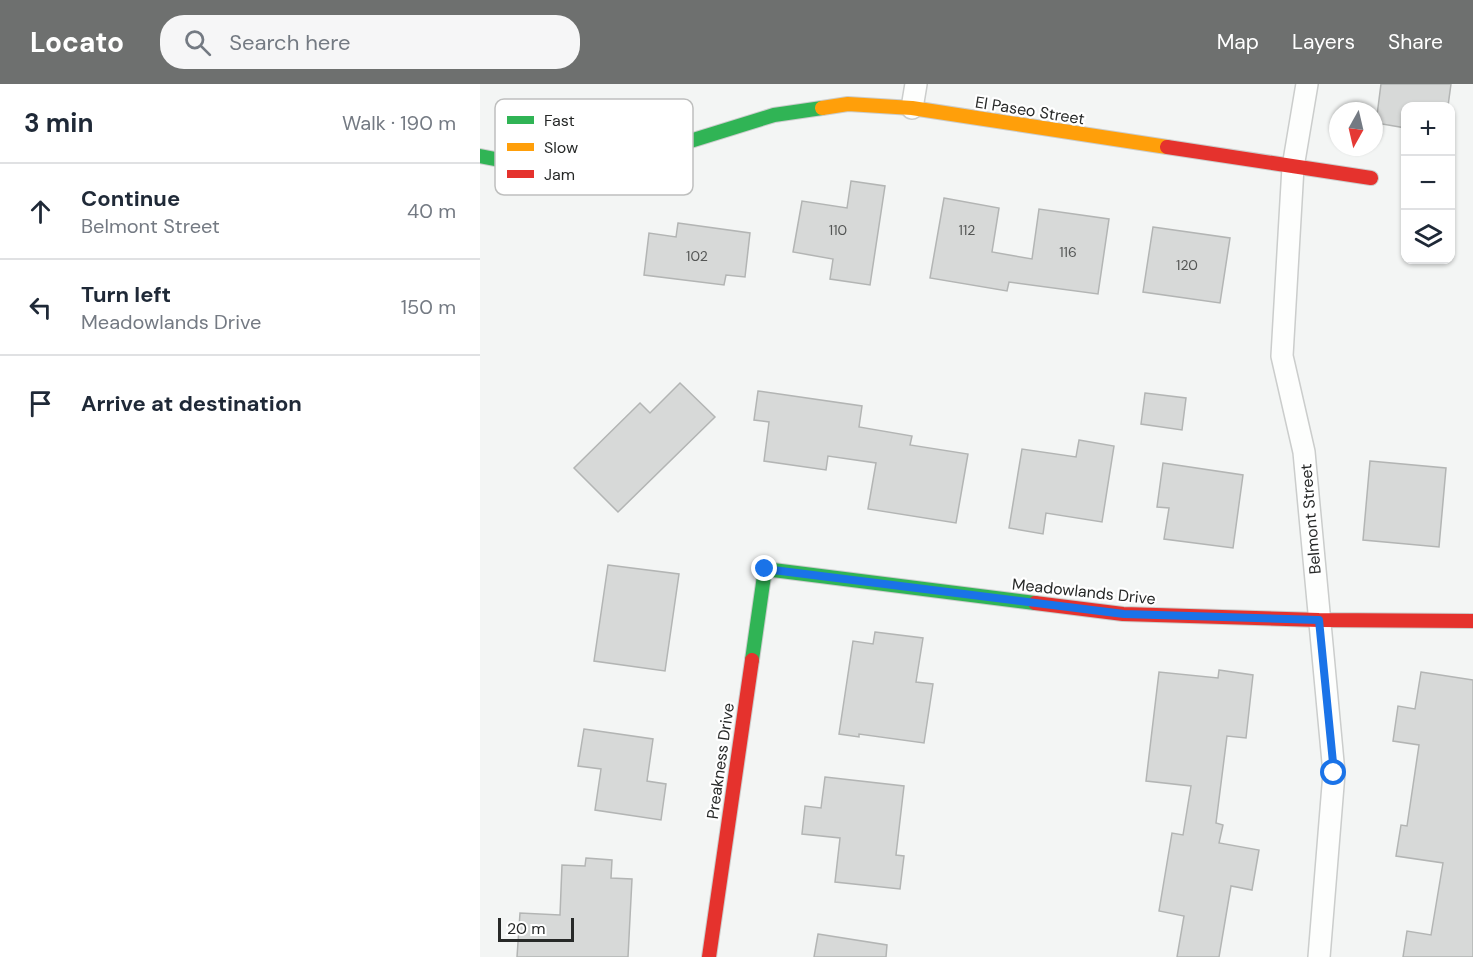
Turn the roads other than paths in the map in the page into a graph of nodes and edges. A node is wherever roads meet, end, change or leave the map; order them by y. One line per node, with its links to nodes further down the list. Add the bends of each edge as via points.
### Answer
1 (916, 84): 3 (street)
2 (1307, 84): 7 (street, Belmont Street)
3 (912, 108): 4 (street, El Paseo Street, via 848,104 774,115); 7 (street, El Paseo Street)
4 (693, 140)
5 (480, 156): 6 (street, El Paseo Street)
6 (495, 159)
7 (1293, 167): 8 (street, El Paseo Street); 10 (street, Belmont Street, via 1282,356 1304,452)
8 (1371, 178)
9 (765, 569): 10 (street, Meadowlands Drive, via 1124,614); 12 (street, Preakness Drive)
10 (1319, 620): 11 (street, Meadowlands Drive); 13 (street, Belmont Street, via 1334,773)
11 (1473, 621)
12 (709, 957)
13 (1319, 957)

